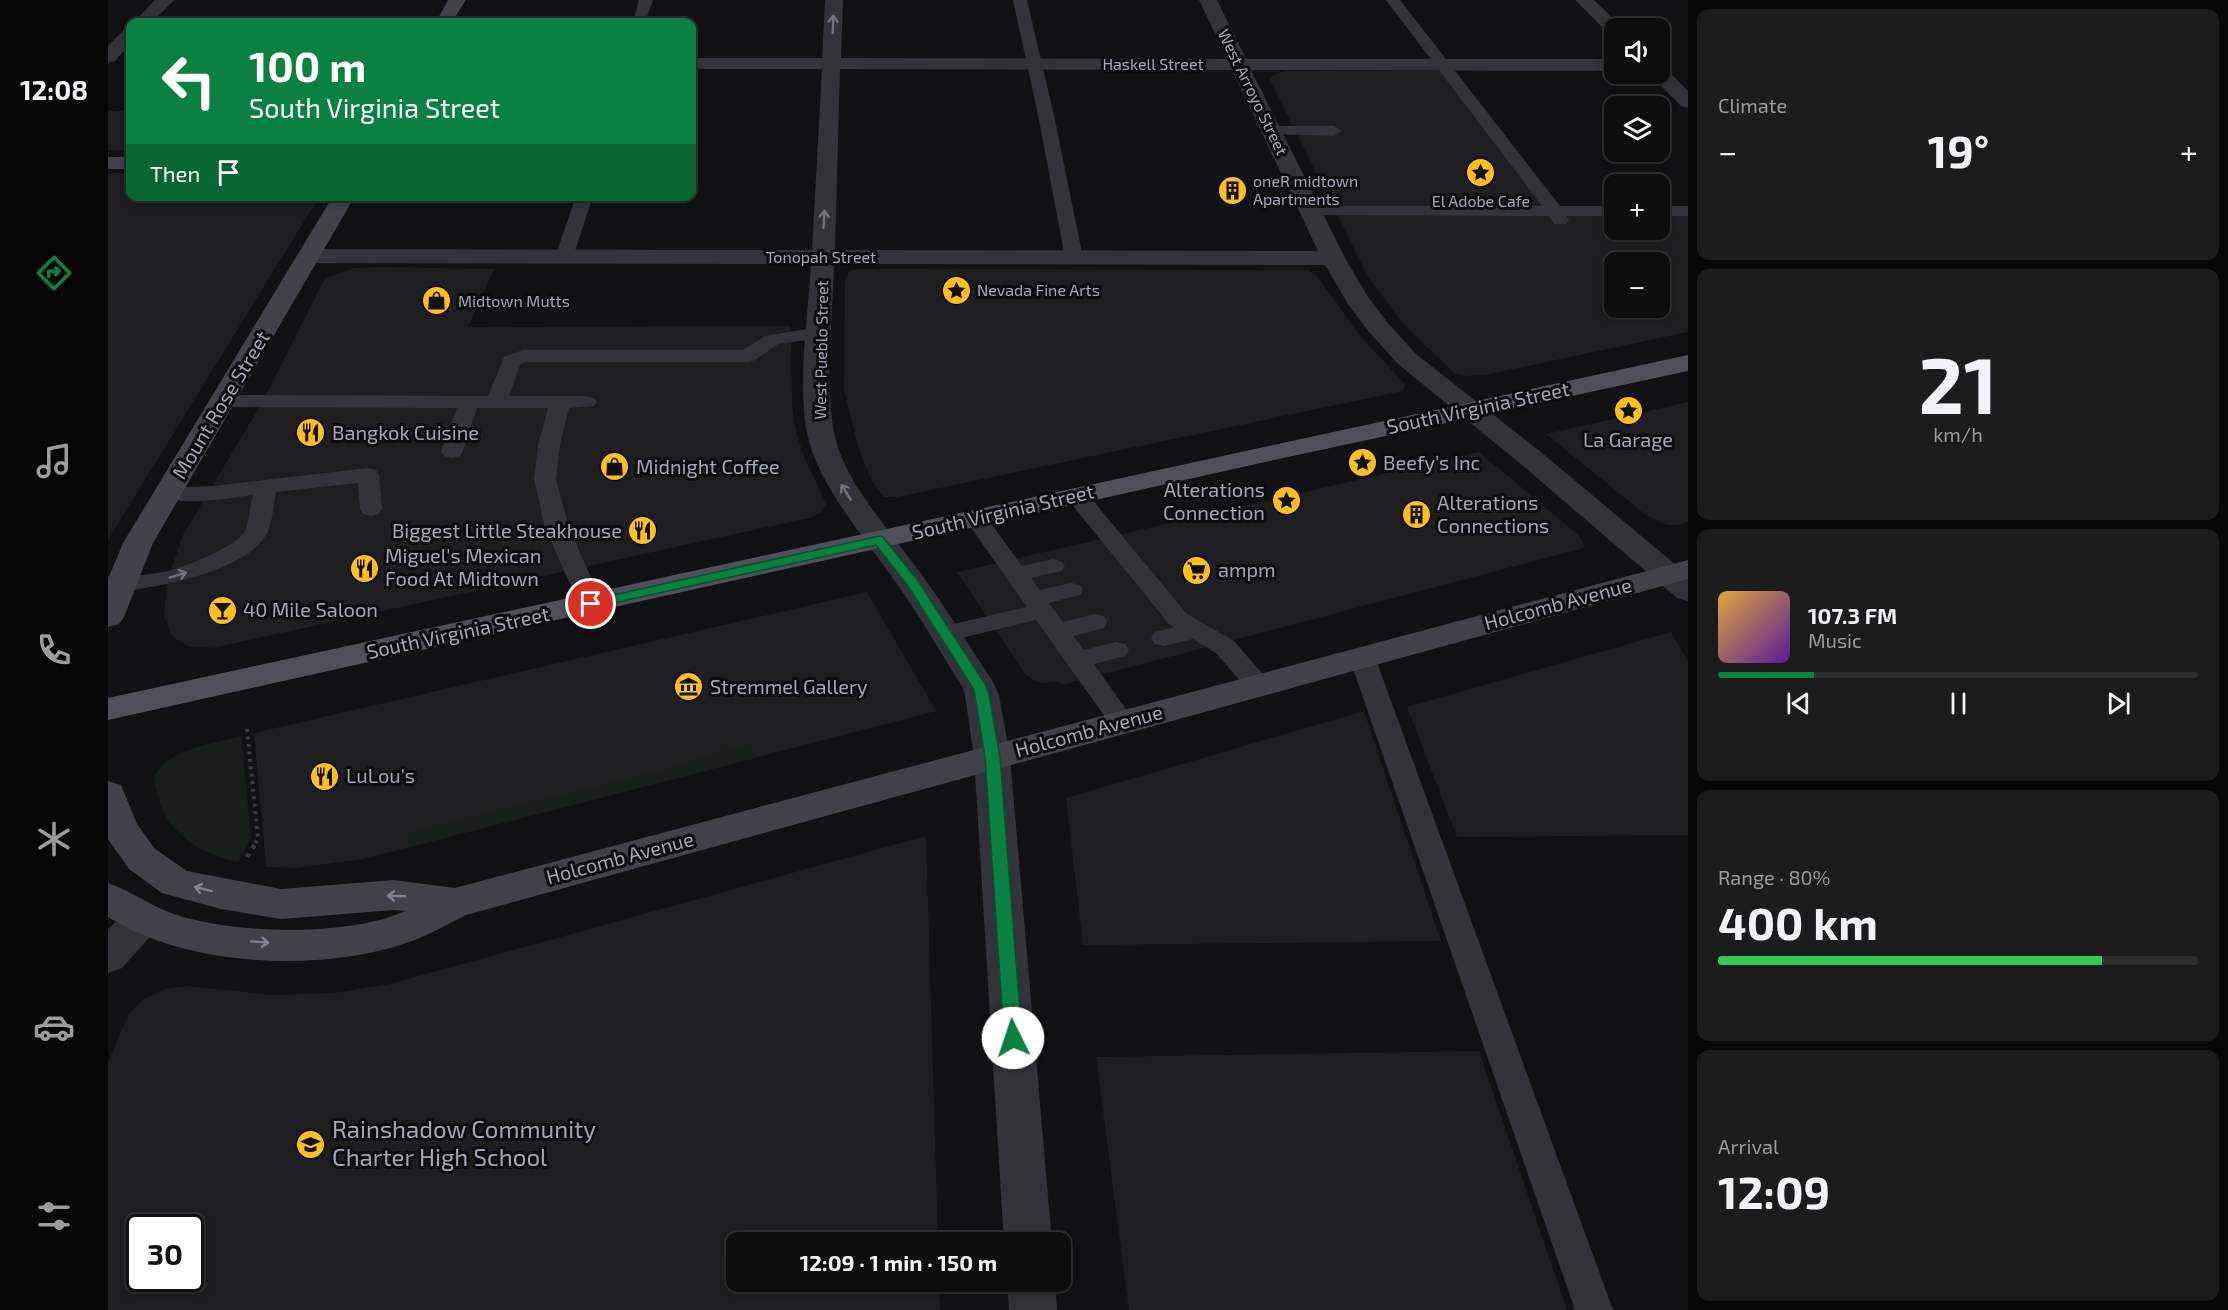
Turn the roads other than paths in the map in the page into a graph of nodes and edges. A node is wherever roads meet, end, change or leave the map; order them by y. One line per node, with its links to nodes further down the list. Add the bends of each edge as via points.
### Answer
1 (165, 0): 9 (street)
2 (457, 0): 10 (street)
3 (646, 0): 11 (lane)
4 (834, 0): 16 (street, West Pueblo Street, one-way to 4)
5 (1020, 0): 17 (lane)
6 (1208, 0): 18 (street, West Arroyo Street)
7 (1393, 0): 19 (lane)
8 (1584, 0): 12 (street)
9 (146, 18)
10 (446, 18)
11 (640, 18)
12 (1604, 19)
13 (120, 40): 14 (street)
14 (108, 57)
15 (696, 63): 16 (street, Haskell Street)
16 (831, 63): 17 (street, Haskell Street); 36 (street, West Pueblo Street, one-way to 16)
17 (1035, 64): 18 (street, Haskell Street); 37 (lane)
18 (1239, 64): 19 (street, Haskell Street); 23 (street, West Arroyo Street)
19 (1443, 65): 20 (street, Haskell Street); 33 (lane)
20 (1604, 65)
21 (1670, 84): 22 (street)
22 (1688, 102)
23 (1272, 131): 24 (lane); 29 (street, West Arroyo Street)
24 (1335, 131)
25 (108, 163): 26 (street)
26 (126, 163)
27 (341, 201): 34 (street, Mount Rose Street)
28 (583, 201): 35 (lane)
29 (1309, 211): 33 (lane); 38 (street, West Arroyo Street)
30 (1670, 211): 31 (lane)
31 (1688, 211)
32 (1604, 212): 33 (lane)
33 (1558, 216)
34 (309, 256): 35 (street, Tonopah Street); 41 (street, Mount Rose Street)
35 (564, 257): 36 (street, Tonopah Street)
36 (823, 257): 37 (street, Tonopah Street); 39 (street, West Pueblo Street)
37 (1074, 258): 38 (street, Tonopah Street)
38 (1333, 258): 46 (street, West Arroyo Street, via 1378,327 1407,359)
39 (819, 333): 43 (lane, via 779,337 757,346 748,356 523,356 511,361); 53 (street, West Pueblo Street, one-way to 39, via 846,492 823,443 818,415)
40 (1688, 363): 46 (main road, South Virginia Street)
41 (224, 401): 42 (lane); 49 (street, Mount Rose Street)
42 (469, 402): 43 (lane); 47 (lane)
43 (496, 402): 44 (lane)
44 (560, 402): 45 (lane); 59 (lane, via 545,479 557,528)
45 (587, 402)
46 (1469, 410): 50 (main road, South Virginia Street); 56 (street, West Arroyo Street)
47 (452, 451)
48 (266, 487): 49 (lane); 51 (lane, via 368,475); 57 (lane, one-way to 48, via 177,576 247,544 256,532)
49 (168, 493): 57 (street, Mount Rose Street, via 138,543)
50 (1077, 496): 52 (main road, South Virginia Street); 63 (lane, via 1110,552 1154,607)
51 (370, 509)
52 (976, 519): 53 (main road, South Virginia Street); 55 (lane)
53 (879, 540): 59 (main road, South Virginia Street); 65 (street, West Pueblo Street)
54 (1053, 566): 55 (lane)
55 (1016, 574): 60 (lane)
56 (1681, 578): 68 (street, Holcomb Avenue)
57 (121, 585): 61 (street, Mount Rose Street)
58 (1071, 590): 60 (lane)
59 (591, 604): 71 (main road, South Virginia Street)
60 (1038, 605): 64 (lane); 65 (lane)
61 (108, 617)
62 (1095, 622): 64 (lane)
63 (1195, 630): 66 (lane); 70 (lane, via 1225,646)
64 (1057, 632): 69 (lane)
65 (945, 633): 73 (street, West Pueblo Street, via 980,688)
66 (1164, 638)
67 (1116, 650): 69 (lane)
68 (1362, 657): 70 (street, Holcomb Avenue); 82 (lane)
69 (1077, 660): 72 (lane)
70 (1258, 685): 72 (street, Holcomb Avenue)
71 (108, 709)
72 (1122, 722): 73 (street, Holcomb Avenue)
73 (992, 757): 76 (street, Holcomb Avenue); 79 (street, West Pueblo Street)
74 (108, 794): 76 (street, Holcomb Avenue, one-way to 74, via 394,895 281,904 176,883 142,859 120,828)
75 (108, 898): 77 (street, Holcomb Avenue)
76 (454, 903): 77 (street, Holcomb Avenue, one-way to 76, via 202,938 281,944 357,940 399,930)
77 (142, 919): 78 (street)
78 (108, 957)
79 (1027, 1232)
80 (1032, 1292): 81 (street)
81 (1033, 1310)
82 (1594, 1310)

